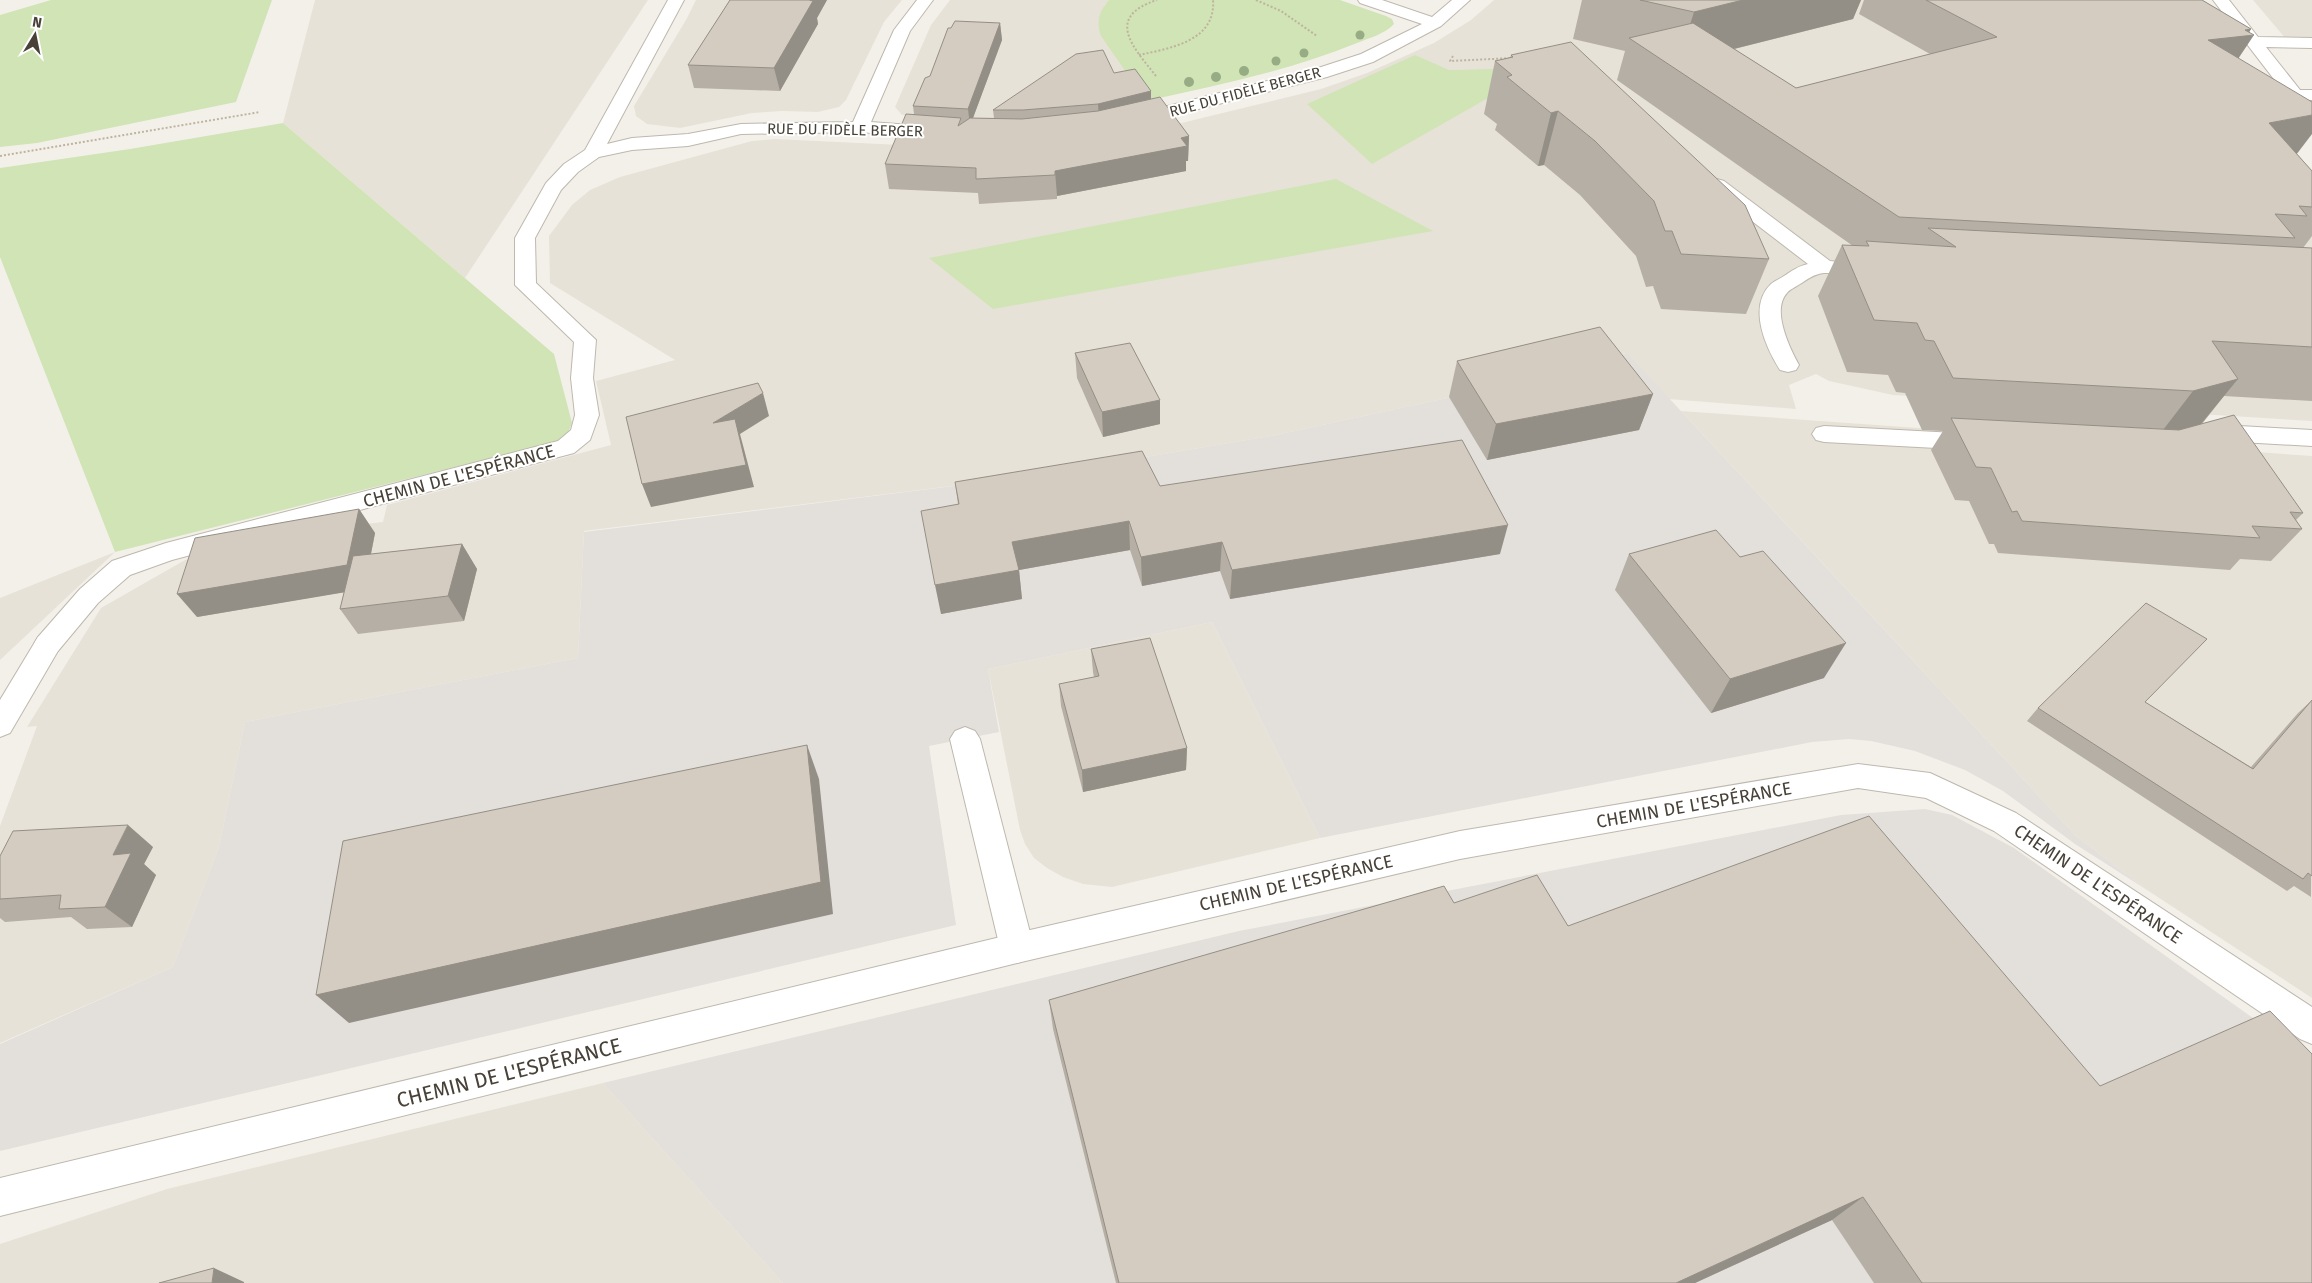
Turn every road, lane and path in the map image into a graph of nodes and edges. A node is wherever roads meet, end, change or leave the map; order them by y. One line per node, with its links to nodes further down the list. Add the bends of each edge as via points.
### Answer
1 (676, 0): 23 (street, CHEMIN DE L'ESPÉRANCE)
2 (925, 0): 21 (street, via 902,30)
3 (1157, 0): 13 (path, via 1130,11 1126,22 1128,35)
4 (1213, 0): 13 (path, via 1214,14 1207,26 1195,36 1170,48)
5 (1256, 0): 15 (path, via 1281,11)
6 (1366, 0): 9 (street)
7 (1462, 0): 9 (street, RUE DU FIDÈLE BERGER)
8 (2222, 0): 11 (street)
9 (1435, 23): 10 (street, RUE DU FIDÈLE BERGER)
10 (1415, 35): 14 (path, via 1456,52 1450,61); 15 (street, RUE DU FIDÈLE BERGER)
11 (2255, 42): 12 (street); 16 (street)
12 (2312, 43)
13 (1139, 55): 17 (path)
14 (1518, 58)
15 (1354, 62): 17 (street, RUE DU FIDÈLE BERGER)
16 (2304, 95): 19 (street)
17 (1181, 109): 20 (street, RUE DU FIDÈLE BERGER)
18 (260, 112): 24 (path)
19 (2312, 117)
20 (1116, 124)
21 (860, 128): 22 (street, RUE DU FIDÈLE BERGER); 23 (street, RUE DU FIDÈLE BERGER, via 741,129 688,140 632,144)
22 (951, 134)
23 (593, 153): 33 (street, CHEMIN DE L'ESPÉRANCE, via 571,168 553,187 525,238 526,286 585,340 582,378 587,415 582,434 566,448 166,552 122,568 89,596 48,644)
24 (0, 156)
25 (1701, 174): 26 (street)
26 (1826, 267): 27 (street); 28 (street, via 1807,270 1778,289 1772,300 1770,315 1774,339)
27 (1889, 271)
28 (1788, 365)
29 (1824, 434): 31 (street)
30 (2312, 438): 32 (street, via 2222,433)
31 (1991, 443)
32 (2188, 443)
33 (0, 725)
34 (964, 739): 35 (street)
35 (1017, 948): 36 (street, CHEMIN DE L'ESPÉRANCE, via 1460,845 1858,776 1930,786 2006,822); 37 (street, CHEMIN DE L'ESPÉRANCE)
36 (2312, 1027)
37 (0, 1197)

